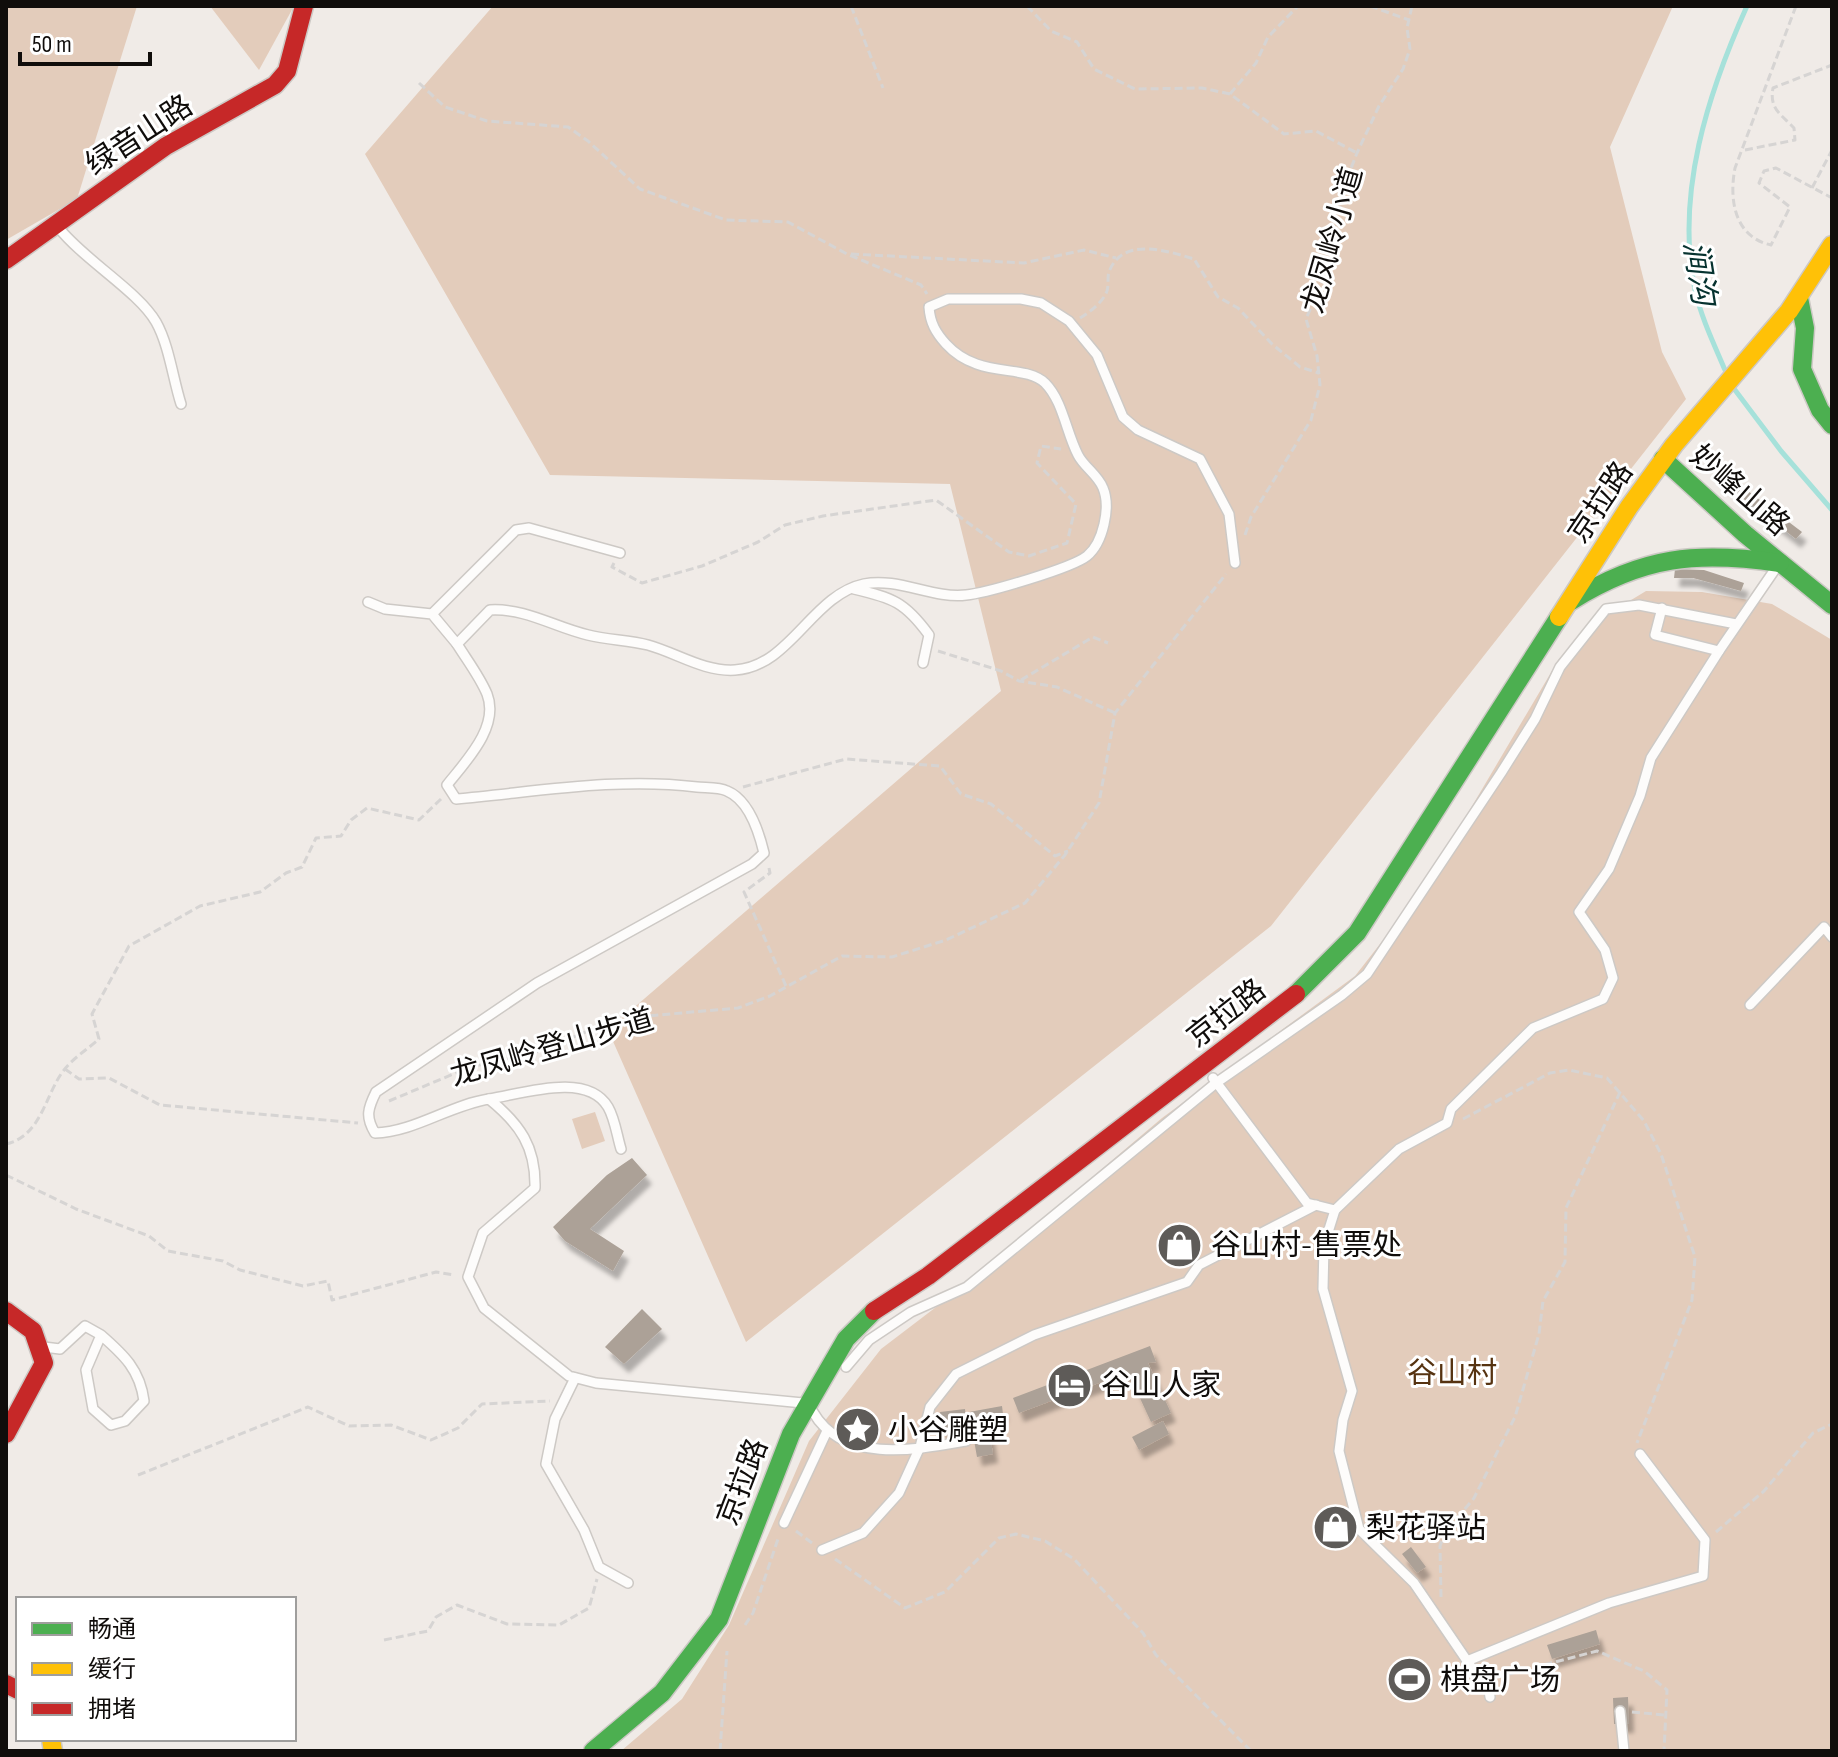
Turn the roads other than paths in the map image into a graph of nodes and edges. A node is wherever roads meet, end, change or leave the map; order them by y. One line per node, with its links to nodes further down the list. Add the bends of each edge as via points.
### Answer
1 (304, 6): 2 (main road, 绿音山路, via 287,71 275,85 166,146)
2 (56, 224): 4 (main road, 绿音山路); 6 (lane, via 75,249 156,322)
3 (1832, 245): 5 (main road, 京拉路)
4 (6, 260)
5 (1799, 298): 7 (main road, via 1805,328 1802,369); 8 (main road, 京拉路)
6 (181, 404)
7 (1832, 425)
8 (1668, 452): 11 (main road, 妙峰山路); 14 (main road, 京拉路)
9 (620, 553): 17 (lane, via 529,528 516,530)
10 (1235, 563): 12 (lane, via 1229,514 1200,459 1138,430 1123,417 1097,355 1069,321 1041,303 1021,299 948,299 929,307 930,320 956,355 973,366 1035,377 1056,399 1078,457 1102,486 1106,499 1101,534 1087,556 1053,571 964,595 908,585 864,584)
11 (1780, 563): 14 (main road, 妙峰山路, via 1714,554 1667,557 1613,575); 15 (main road, 妙峰山路); 18 (lane)
12 (854, 589): 19 (lane, via 832,599 773,655 737,670 709,668 647,645 588,635 513,608 490,610); 21 (lane, via 897,599 929,635)
13 (368, 602): 17 (lane)
14 (1566, 605): 24 (main road, 京拉路, via 1357,933 1311,983)
15 (1832, 605)
16 (1662, 608): 18 (lane); 20 (lane, via 1655,635); 25 (lane, via 1606,609 1560,667 1535,719 1367,974)
17 (432, 614): 19 (lane)
18 (1736, 624): 20 (lane)
19 (457, 644): 26 (lane, via 489,697 489,718 478,745 447,785 456,799 603,783 728,791 747,810 764,853 537,983 376,1092 367,1110 375,1133 390,1132 463,1103)
20 (1719, 651): 29 (lane, via 1651,758 1609,869 1579,912 1605,950 1613,978 1603,999 1533,1028 1451,1109 1447,1123 1399,1149)
21 (923, 663)
22 (1832, 937): 23 (lane, via 1824,927)
23 (1750, 1005)
24 (1203, 1066): 25 (lane); 35 (main road, 京拉路, via 928,1276 877,1309 846,1339)
25 (1216, 1083): 28 (lane, via 1307,1203); 34 (lane, via 967,1287 911,1312 869,1340)
26 (489, 1099): 27 (lane, via 569,1087 594,1092 608,1107); 33 (lane, via 519,1126 530,1145 535,1188 483,1233 468,1277 484,1308)
27 (621, 1149)
28 (1316, 1205): 29 (lane); 39 (lane, via 1199,1265 1187,1282 1034,1335 956,1374 930,1407)
29 (1335, 1210): 44 (lane, via 1324,1245 1323,1289 1352,1391 1339,1451 1359,1529 1414,1583)
30 (6, 1311): 32 (main road, via 21,1316)
31 (101, 1335): 31 (lane, via 86,1370 93,1409 111,1425 125,1421 144,1401 130,1361); 32 (lane, via 85,1326 60,1349)
32 (41, 1347): 37 (main road, via 44,1363)
33 (575, 1378): 35 (lane); 43 (lane, via 555,1419 546,1464 599,1567)
34 (836, 1382)
35 (816, 1409): 36 (lane); 47 (main road, 京拉路, via 791,1434 719,1619 662,1693)
36 (827, 1431): 39 (lane, via 849,1445 871,1449); 41 (lane)
37 (6, 1434)
38 (966, 1441): 39 (lane)
39 (920, 1447): 42 (lane, via 899,1493 863,1533)
40 (1640, 1454): 44 (lane, via 1705,1540 1703,1576 1609,1603)
41 (784, 1523)
42 (822, 1550)
43 (628, 1583)
44 (1467, 1661): 45 (lane, via 1487,1680)
45 (1490, 1697)
46 (1620, 1711): 48 (lane)
47 (593, 1751)
48 (1624, 1751)

